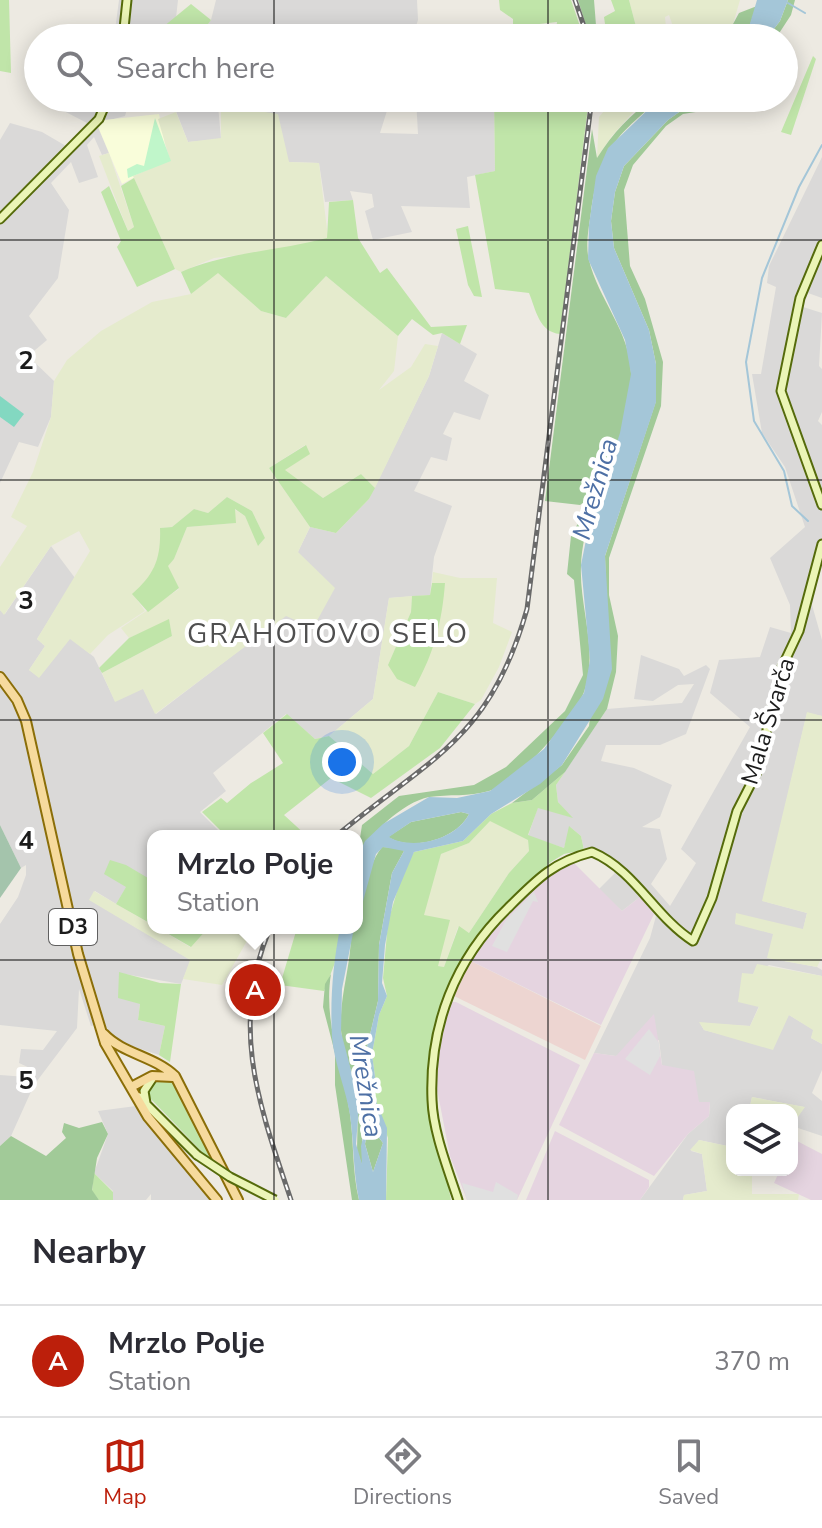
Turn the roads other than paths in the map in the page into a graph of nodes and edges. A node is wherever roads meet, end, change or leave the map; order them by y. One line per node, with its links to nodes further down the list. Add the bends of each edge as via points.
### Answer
1 (127, 0): 2 (street)
2 (124, 24)
3 (102, 112): 4 (street)
4 (0, 219)
5 (822, 245): 6 (street, via 800,298 781,391)
6 (822, 505)
7 (822, 544): 17 (street, Mala Švarča, via 799,631 782,667 757,772 737,811 712,898 693,941 612,862 592,852 563,860 493,922 462,963 435,1043 432,1102)
8 (0, 677): 9 (main road, D3, via 26,721)
9 (98, 1025): 11 (main road, via 109,1040 161,1064); 12 (main road, D3)
10 (158, 1075): 11 (main road); 12 (main road); 13 (street, via 145,1086)
11 (177, 1080): 15 (main road)
12 (131, 1087): 13 (street); 14 (main road, D3, via 164,1139)
13 (147, 1105): 16 (street, bridge, via 197,1155)
14 (217, 1200)
15 (236, 1200)
16 (275, 1200)
17 (458, 1200)

